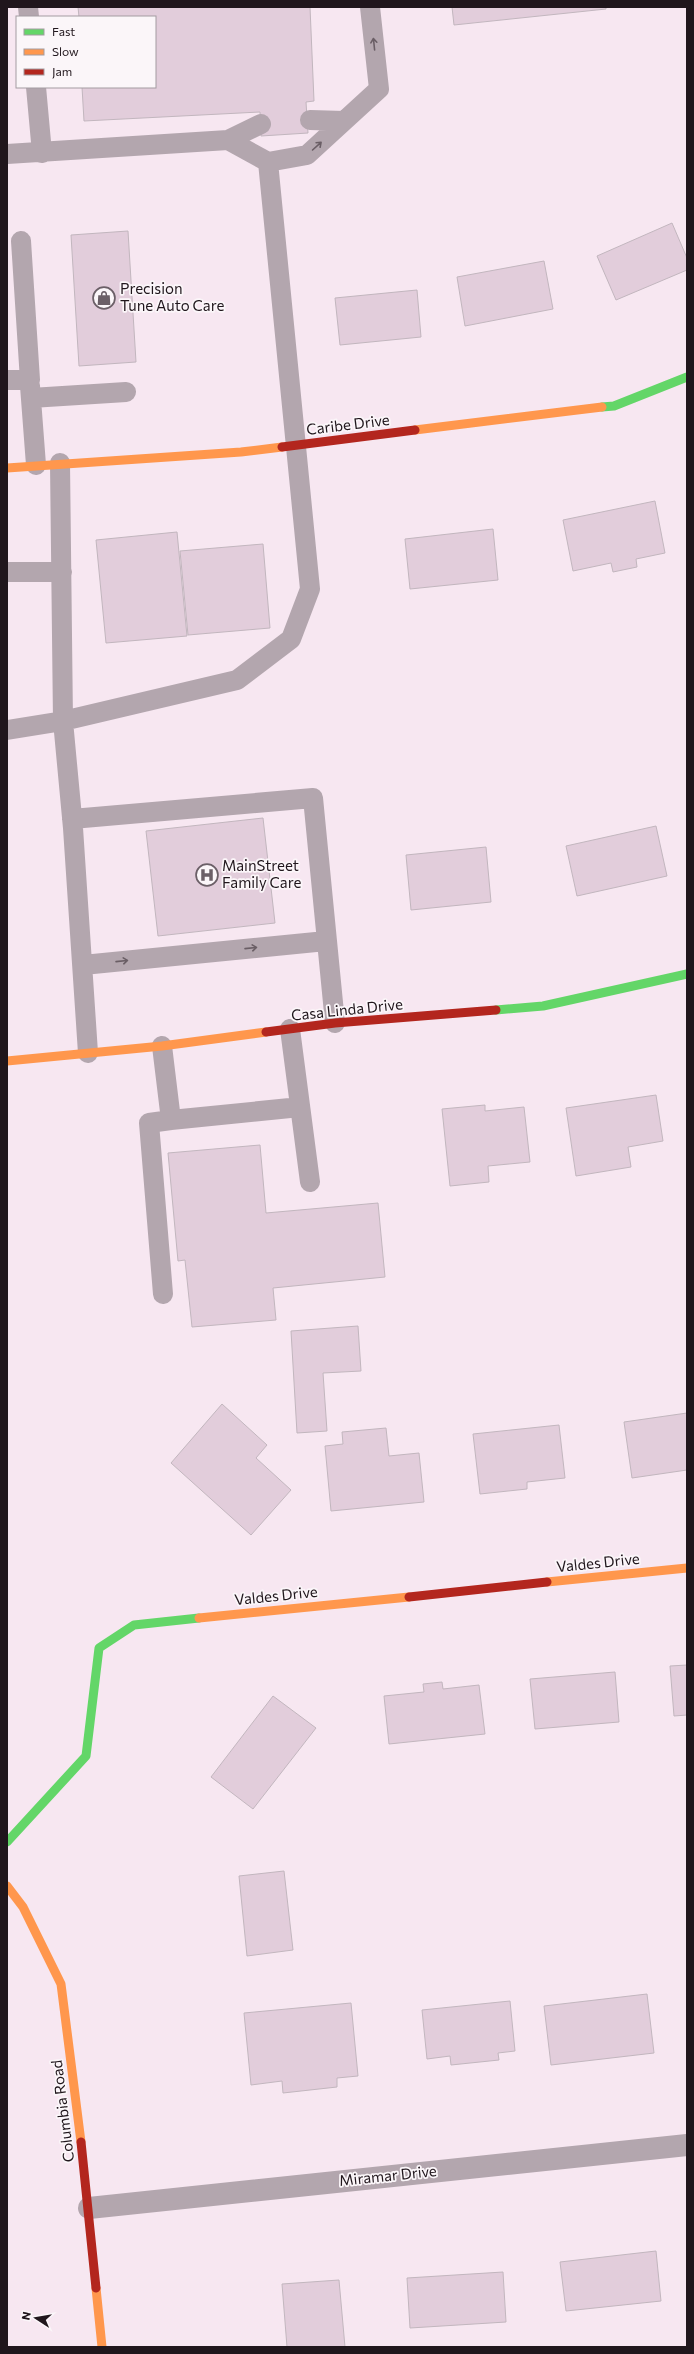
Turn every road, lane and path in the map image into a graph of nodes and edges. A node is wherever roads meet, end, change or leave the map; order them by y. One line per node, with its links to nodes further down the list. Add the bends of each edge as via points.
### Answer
1 (370, 7): 4 (lane, one-way to 1, via 379,89)
2 (36, 88): 7 (lane)
3 (310, 120): 4 (lane)
4 (344, 121): 9 (lane, one-way to 4, via 307,155)
5 (261, 124): 6 (lane)
6 (228, 140): 7 (lane); 9 (lane)
7 (42, 153): 8 (lane)
8 (7, 154)
9 (268, 162): 15 (lane)
10 (20, 241): 13 (lane)
11 (687, 376): 15 (street, Caribe Drive, via 614,406)
12 (7, 380): 13 (lane)
13 (31, 389): 14 (lane); 17 (lane)
14 (126, 392)
15 (296, 445): 16 (street, Caribe Drive, via 241,452); 21 (lane, via 310,589 291,639 236,680)
16 (60, 463): 17 (street, Caribe Drive); 20 (lane)
17 (36, 465): 18 (street, Caribe Drive)
18 (7, 468)
19 (7, 572): 20 (lane)
20 (62, 572): 21 (lane)
21 (63, 721): 22 (lane); 23 (lane)
22 (7, 730)
23 (72, 819): 24 (lane, via 313,798); 25 (lane)
24 (326, 941): 25 (lane, one-way to 24); 27 (lane)
25 (83, 965): 30 (lane)
26 (687, 974): 27 (street, Casa Linda Drive, via 543,1006)
27 (335, 1023): 28 (street, Casa Linda Drive)
28 (290, 1029): 29 (street, Casa Linda Drive); 32 (lane)
29 (162, 1046): 30 (street, Casa Linda Drive); 33 (lane)
30 (88, 1054): 31 (street, Casa Linda Drive)
31 (7, 1060)
32 (300, 1107): 33 (lane); 34 (lane)
33 (171, 1120): 35 (lane, via 149,1123)
34 (310, 1182)
35 (164, 1294)
36 (687, 1568): 37 (street, Valdes Drive, via 134,1625 99,1648 86,1756)
37 (7, 1842)
38 (7, 1886): 40 (street, Columbia Road, via 23,1907 61,1984)
39 (687, 2145): 40 (street, Miramar Drive)
40 (89, 2208): 41 (street, Columbia Road)
41 (102, 2347)

